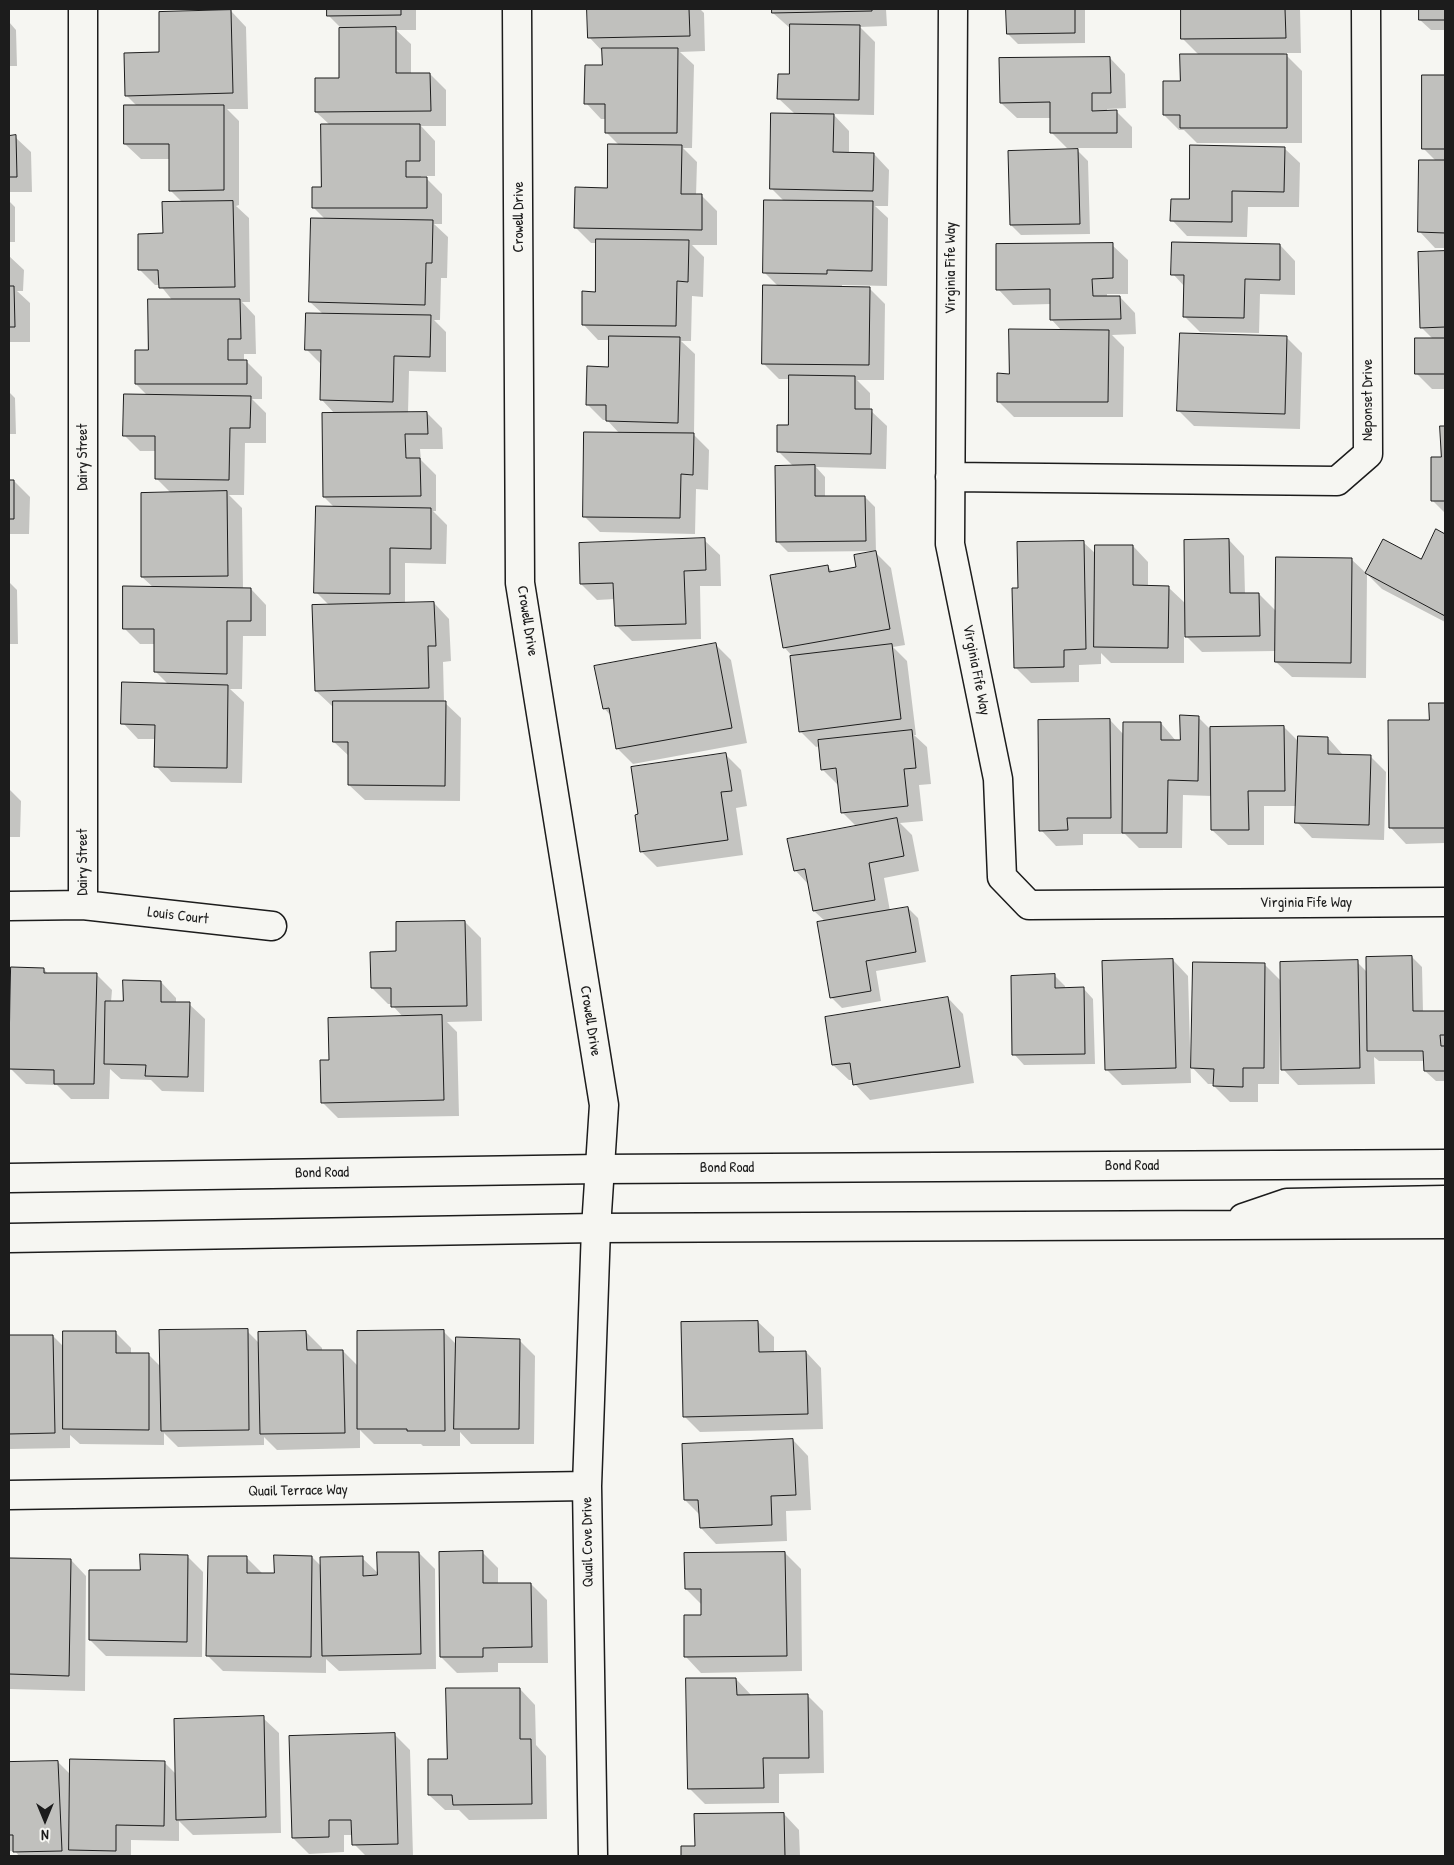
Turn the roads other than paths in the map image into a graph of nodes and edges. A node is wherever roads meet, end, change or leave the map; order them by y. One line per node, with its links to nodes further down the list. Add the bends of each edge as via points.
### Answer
1 (83, 9): 7 (street, Dairy Street)
2 (517, 9): 11 (street, Crowell Drive, via 520,583 604,1105)
3 (953, 9): 5 (street, Virginia Fife Way)
4 (1366, 9): 5 (street, Neponset Drive, via 1368,454 1337,481)
5 (950, 477): 6 (street, Virginia Fife Way, via 950,544 998,779 1002,878 1029,905)
6 (1445, 902)
7 (83, 905): 8 (street, Louis Court); 9 (street, Louis Court)
8 (9, 906)
9 (272, 926)
10 (1445, 1164): 11 (street, Bond Road)
11 (598, 1169): 12 (street, Bond Road); 16 (street, Crowell Drive)
12 (9, 1178)
13 (1445, 1200): 15 (street, via 1286,1203)
14 (1445, 1224): 15 (street)
15 (1223, 1225): 16 (street)
16 (596, 1228): 17 (street); 18 (street, Quail Cove Drive)
17 (9, 1238)
18 (587, 1486): 19 (street, Quail Terrace Way); 20 (street, Quail Cove Drive)
19 (9, 1496)
20 (593, 1856)

